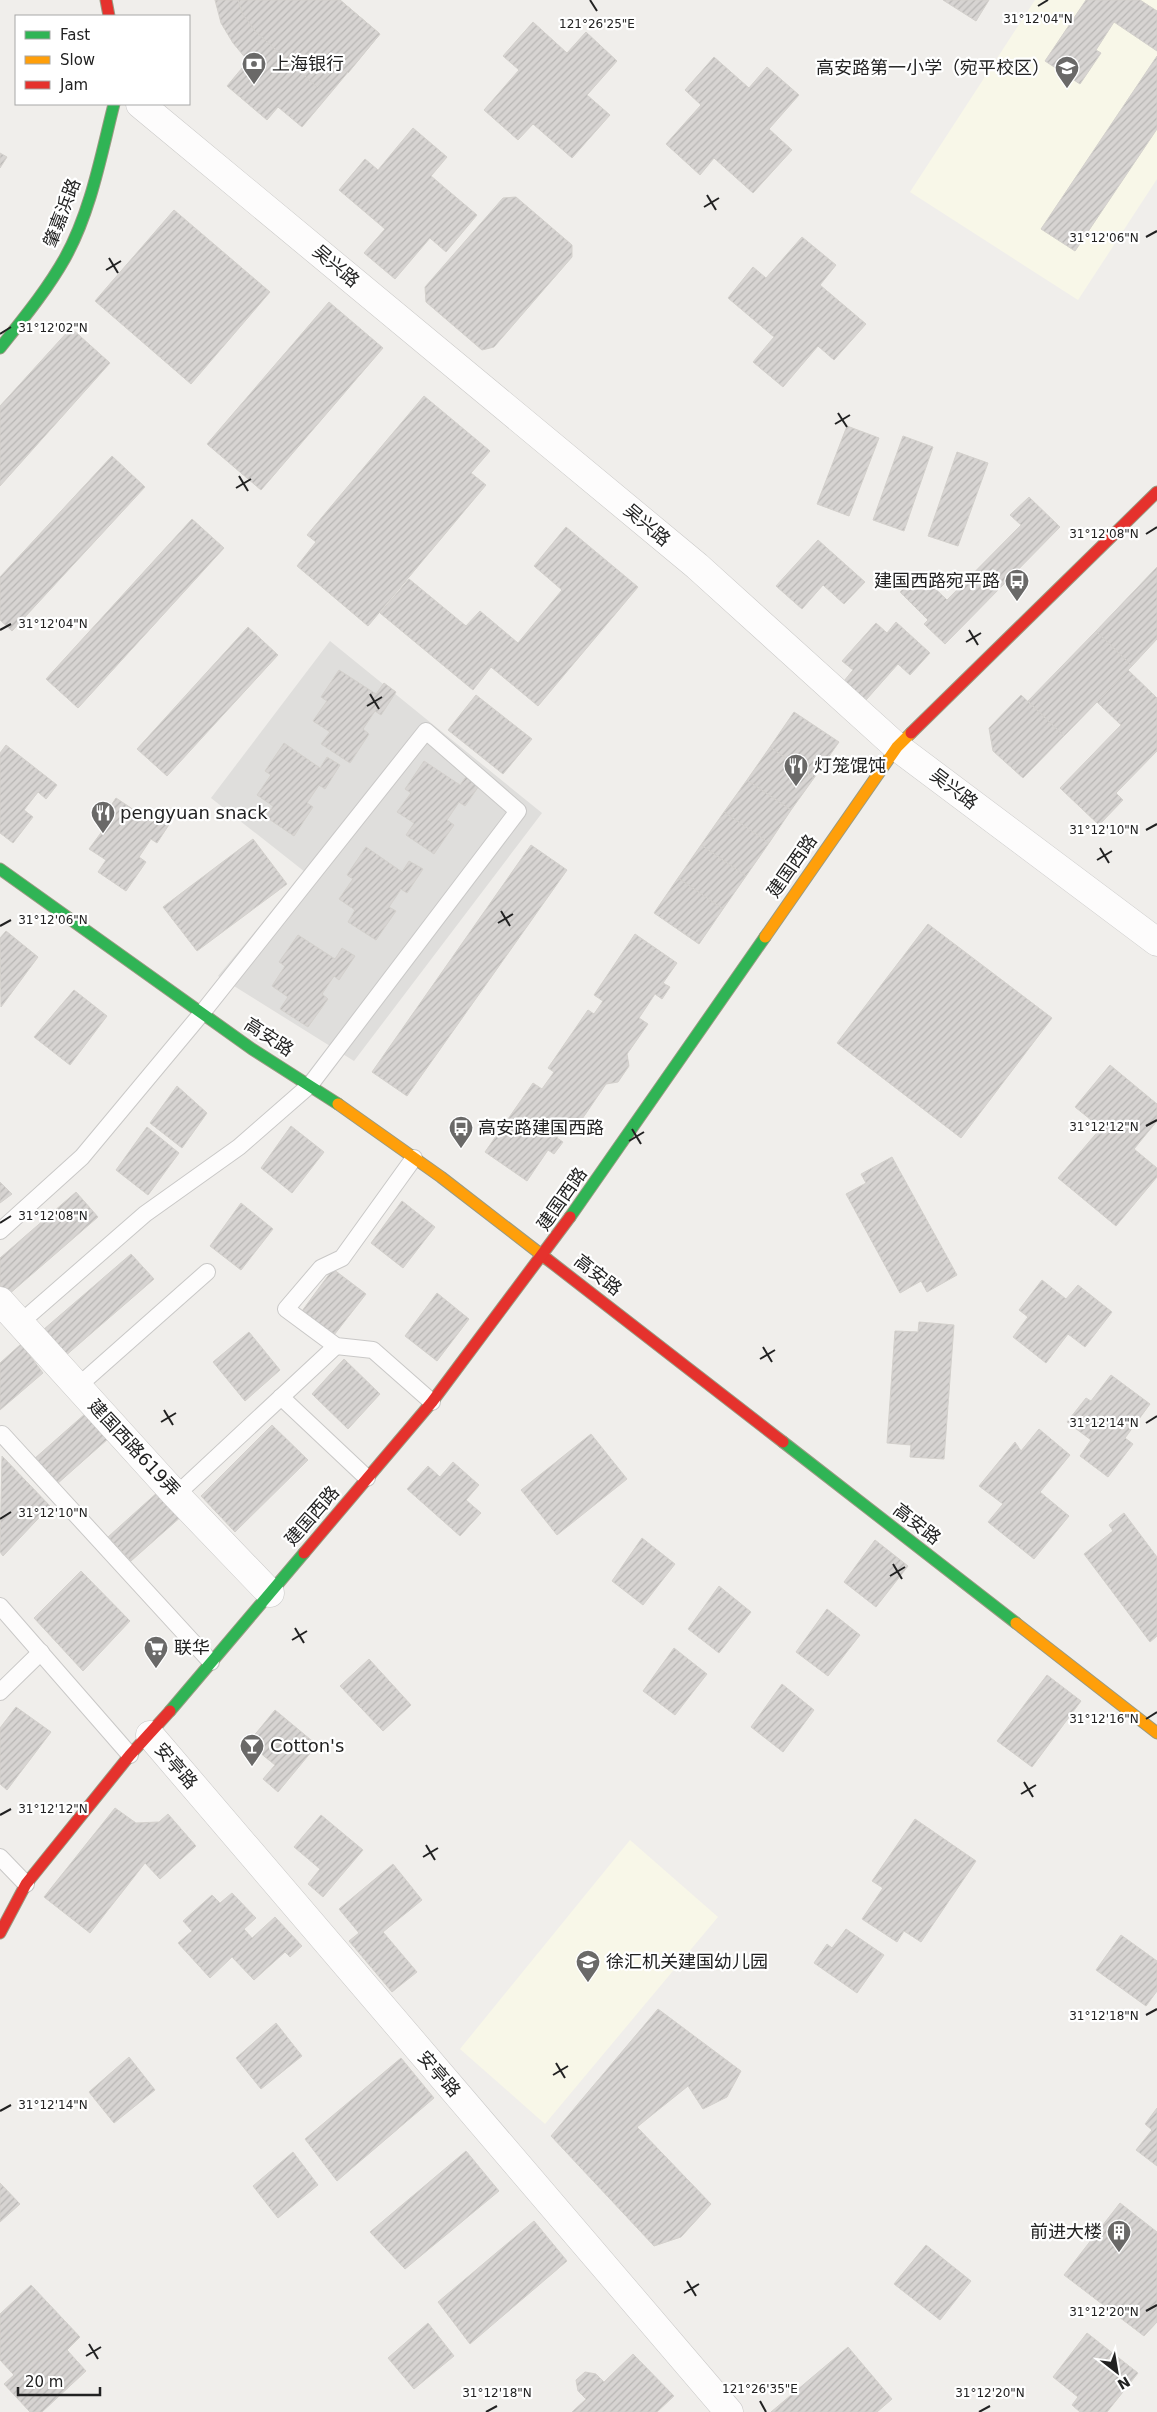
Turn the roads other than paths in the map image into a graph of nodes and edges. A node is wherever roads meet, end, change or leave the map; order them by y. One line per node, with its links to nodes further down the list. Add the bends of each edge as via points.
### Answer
1 (106, 0): 2 (street)
2 (109, 15)
3 (114, 105): 5 (street, 肇嘉浜路, via 101,159 72,244 34,306)
4 (141, 105): 7 (street, 吴兴路, via 697,566)
5 (0, 348)
6 (1157, 492): 7 (street, 建国西路)
7 (897, 747): 9 (street, 吴兴路); 14 (street, 建国西路)
8 (0, 869): 10 (street, 高安路)
9 (1157, 942)
10 (202, 1013): 11 (street, 高安路, via 252,1049); 11 (lane, via 426,731 518,811); 13 (lane, via 82,1157)
11 (310, 1084): 12 (street, 高安路); 17 (lane, via 239,1147 145,1214)
12 (414, 1158): 14 (street, 高安路); 18 (lane, via 342,1258 321,1268 286,1309)
13 (0, 1231)
14 (544, 1255): 21 (street, 建国西路); 30 (street, 高安路)
15 (207, 1272): 19 (lane)
16 (0, 1302): 17 (street, 建国西路619弄)
17 (20, 1323): 19 (street, 建国西路619弄)
18 (336, 1346): 20 (lane); 21 (lane, via 373,1350)
19 (77, 1387): 24 (street, 建国西路619弄)
20 (282, 1397): 23 (lane); 24 (lane)
21 (432, 1402): 23 (street, 建国西路)
22 (0, 1436): 28 (lane, via 2,1434)
23 (367, 1478): 25 (street, 建国西路)
24 (176, 1495): 25 (street, 建国西路619弄)
25 (270, 1592): 28 (street, 建国西路)
26 (0, 1606): 27 (lane)
27 (41, 1652): 29 (lane); 32 (lane)
28 (211, 1662): 31 (street, 建国西路)
29 (0, 1692)
30 (1157, 1733)
31 (150, 1736): 32 (street, 建国西路); 36 (street, 安亭路)
32 (130, 1755): 34 (street, 建国西路)
33 (0, 1857): 34 (lane)
34 (26, 1884): 35 (street, 建国西路)
35 (0, 1933)
36 (729, 2412)

